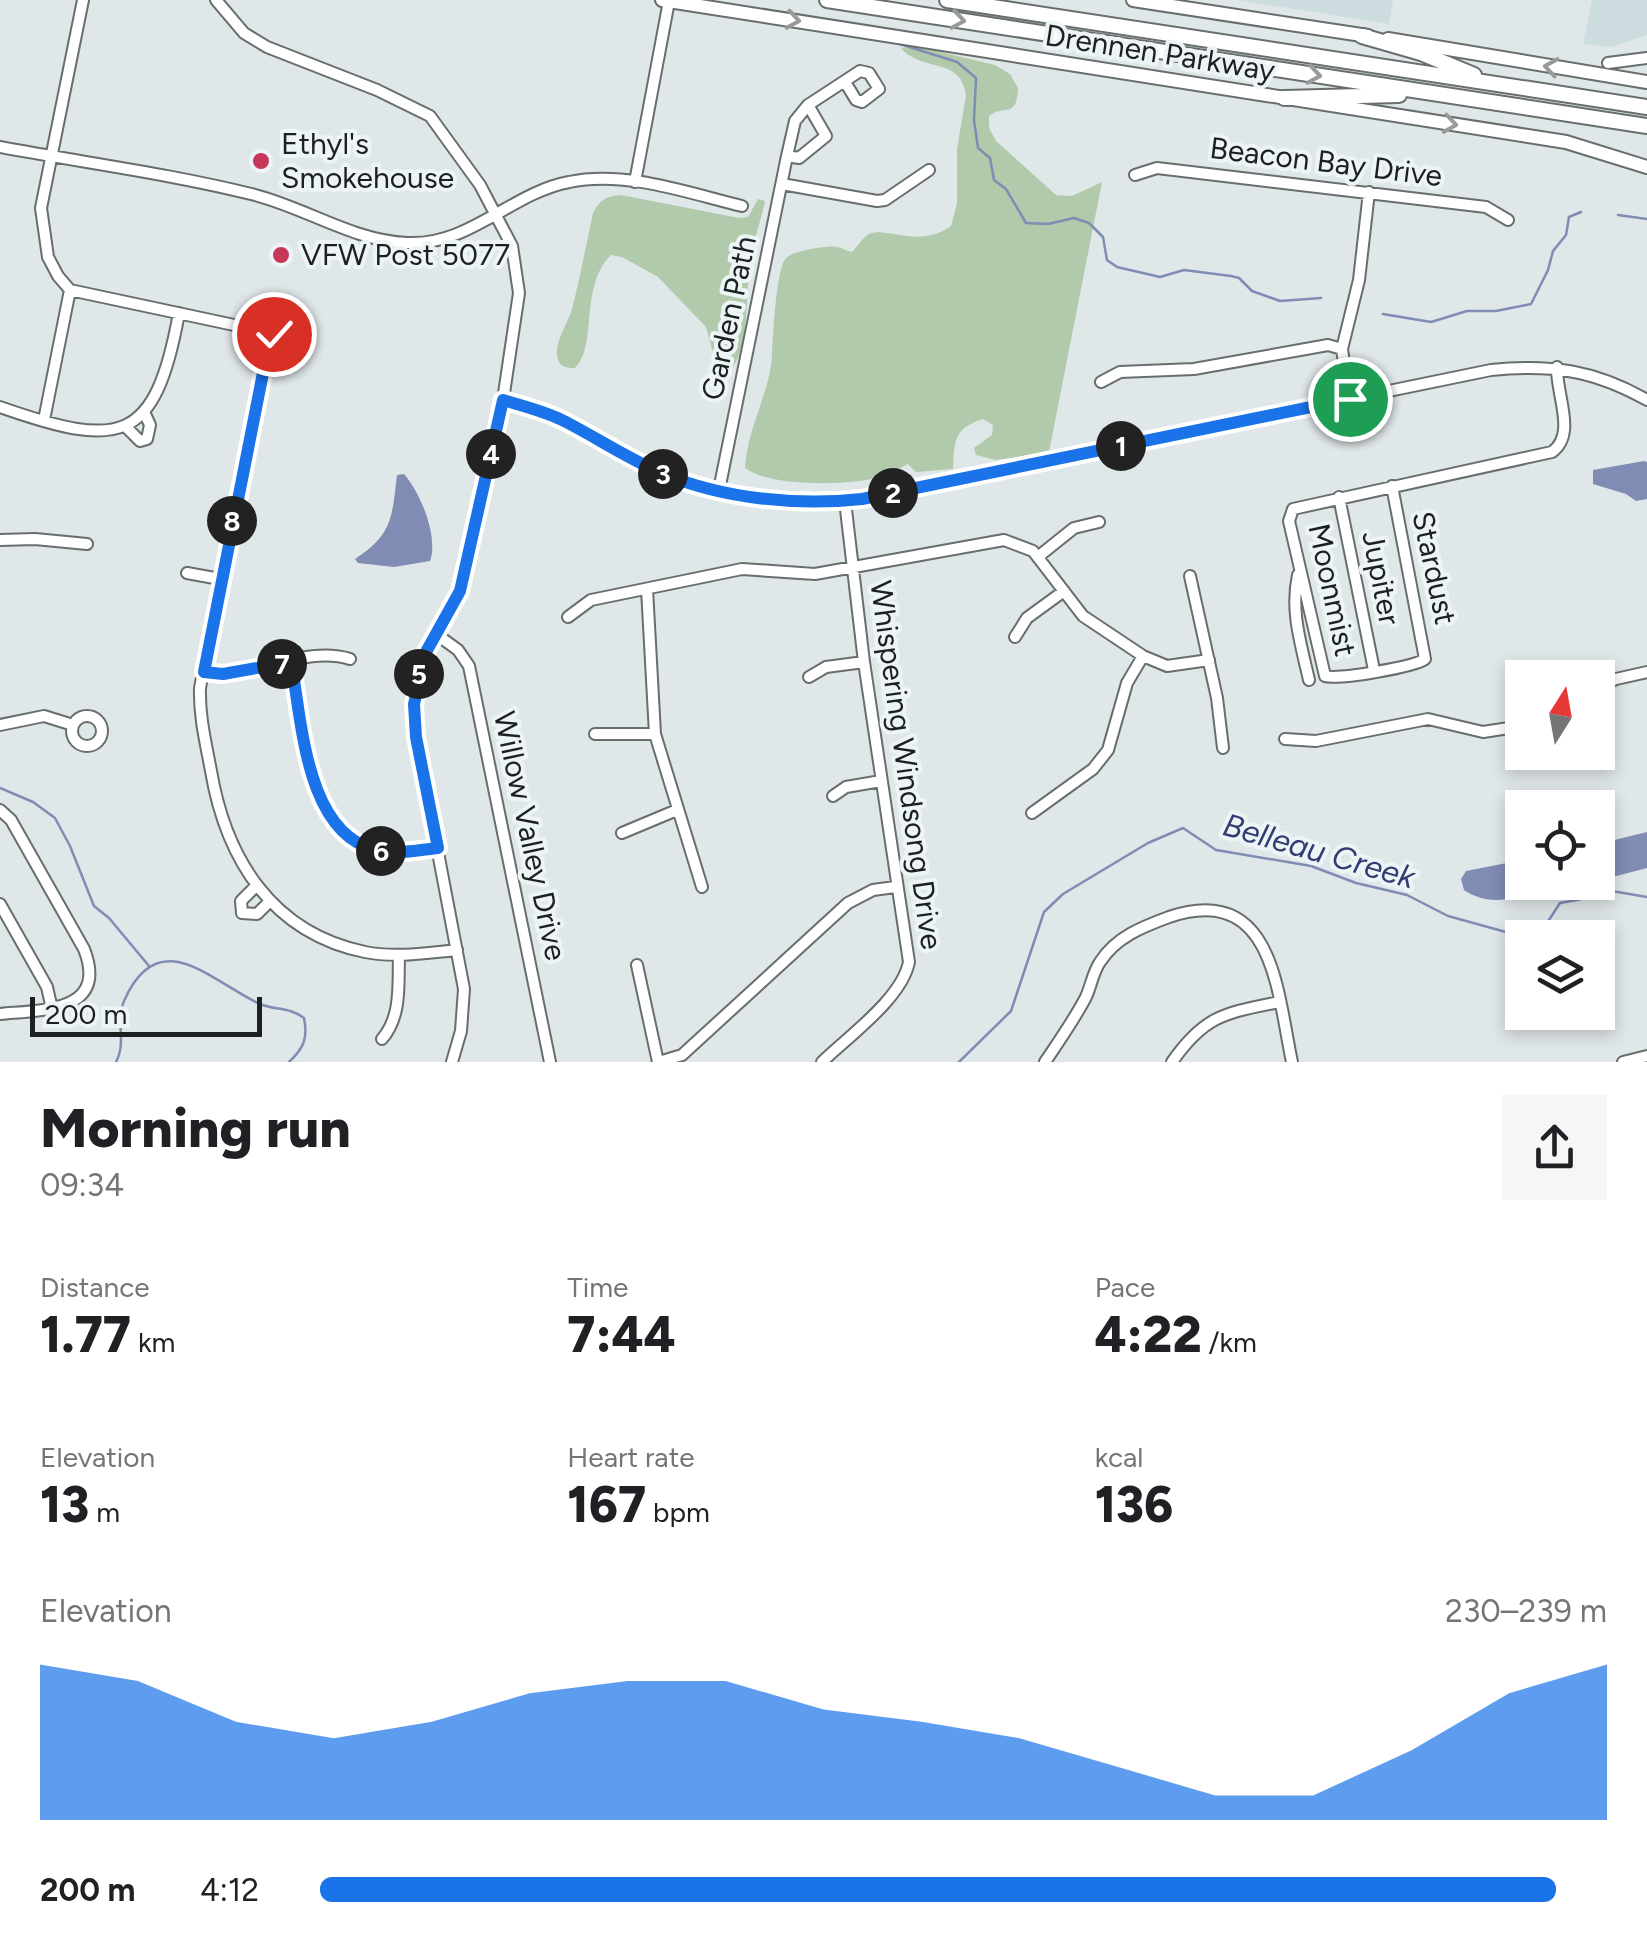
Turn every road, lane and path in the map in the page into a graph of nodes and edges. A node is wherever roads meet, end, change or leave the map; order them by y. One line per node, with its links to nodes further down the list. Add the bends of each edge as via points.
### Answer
1 (83, 0): 22 (street)
2 (216, 0): 30 (street, via 266,48 430,116)
3 (662, 0): 7 (main road, Drennen Parkway)
4 (827, 0): 15 (highway, one-way to 15)
5 (946, 0): 14 (highway)
6 (1133, 0): 8 (main road)
7 (670, 1): 16 (main road, Drennen Parkway, one-way to 16); 26 (street)
8 (1155, 2): 9 (main road)
9 (1362, 36): 13 (main road, one-way to 9); 14 (highway)
10 (1647, 58): 11 (street)
11 (1608, 63)
12 (845, 82): 17 (street)
13 (1647, 82)
14 (1493, 83): 18 (highway)
15 (1440, 94): 16 (highway); 19 (highway)
16 (1284, 98): 23 (main road, Drennen Parkway, one-way to 23, via 1566,142)
17 (808, 105): 21 (street, Garden Path, via 795,121); 21 (street, via 826,136 798,158)
18 (1647, 107)
19 (1647, 126)
20 (0, 147): 22 (street)
21 (788, 156): 27 (street, Garden Path)
22 (50, 157): 30 (street, via 257,196 383,240 446,239); 32 (street, via 42,222 52,266)
23 (1647, 167)
24 (929, 170): 27 (street, via 877,201)
25 (1136, 175): 28 (street, Beacon Bay Drive, via 1157,168)
26 (635, 182): 29 (street); 30 (street, via 568,182)
27 (782, 184): 47 (street, Garden Path)
28 (1369, 192): 31 (street, Beacon Bay Drive, via 1486,207); 35 (street, via 1363,257)
29 (742, 206)
30 (498, 214): 40 (street, via 512,246 519,293)
31 (1508, 220)
32 (70, 290): 33 (street); 44 (street)
33 (179, 313): 34 (street, via 234,325); 43 (street, via 171,355)
34 (250, 336): 36 (street); 36 (street, via 262,326 272,328)
35 (1342, 349): 38 (street, via 1328,345 1194,369 1120,372); 39 (street)
36 (260, 350): 58 (street, via 263,373)
37 (1557, 367): 39 (street, via 1491,370); 41 (street, via 1598,376); 46 (street, via 1565,430 1559,446)
38 (1101, 382)
39 (1350, 399): 49 (street)
40 (503, 400): 47 (street, via 558,418 666,476); 62 (street, via 460,591)
41 (1647, 400)
42 (0, 407): 44 (street)
43 (144, 414): 45 (street); 45 (street, via 147,439 140,441)
44 (44, 420): 45 (street)
45 (126, 428)
46 (1392, 486): 48 (street); 69 (street, Stardust, via 1425,659)
47 (720, 490): 49 (street)
48 (1340, 496): 55 (street, Moonmist, via 1289,514); 69 (street, Jupiter)
49 (845, 501): 54 (street, Whispering Windsong Drive)
50 (1099, 522): 53 (street, via 1074,528)
51 (0, 540): 52 (street)
52 (87, 544)
53 (1039, 556): 54 (street, via 1004,540); 60 (street)
54 (854, 569): 59 (street, via 742,569); 68 (street, Whispering Windsong Drive)
55 (1299, 569): 69 (street, Moonmist, via 1325,676); 74 (street, via 1293,596)
56 (187, 574): 58 (street)
57 (1190, 576): 66 (street)
58 (220, 579): 70 (street)
59 (647, 589): 61 (street, via 591,600); 79 (street)
60 (1064, 591): 63 (street, via 1027,618); 64 (street, via 1094,627)
61 (568, 617)
62 (436, 634): 88 (street, via 414,704); 103 (street, Willow Valley Drive, via 469,666)
63 (1015, 637)
64 (1144, 656): 66 (street, via 1167,666); 86 (street, via 1126,683 1108,750)
65 (350, 659): 67 (street, via 334,654)
66 (1209, 660): 81 (street)
67 (291, 662): 70 (street); 88 (street, via 314,782 334,822 375,850)
68 (864, 662): 72 (street, via 826,667); 82 (street, Whispering Windsong Drive)
69 (1374, 670)
70 (204, 672): 89 (street, via 199,705 220,819)
71 (1647, 672): 73 (street)
72 (809, 677)
73 (1615, 678)
74 (1309, 680)
75 (0, 725): 76 (street, via 44,716)
76 (73, 725)
77 (1505, 729): 80 (street, via 1483,732 1428,720 1316,741)
78 (595, 734): 79 (street)
79 (655, 734): 85 (street)
80 (1285, 740)
81 (1223, 748)
82 (881, 781): 83 (street); 91 (street, Whispering Windsong Drive)
83 (834, 796)
84 (0, 810): 98 (street, via 88,958 83,995)
85 (677, 810): 87 (street); 90 (street)
86 (1032, 813)
87 (622, 833)
88 (438, 848): 94 (street)
89 (256, 886): 92 (street); 92 (street, via 242,901 242,913 257,914)
90 (702, 887)
91 (895, 887): 104 (street, via 848,903 682,1055); 105 (street, Whispering Windsong Drive, via 906,979)
92 (270, 901): 95 (street, via 312,933 365,952)
93 (0, 904): 98 (street, via 47,986)
94 (457, 950): 95 (street); 102 (street, via 464,1002)
95 (399, 955): 100 (street, via 396,1010)
96 (638, 965): 104 (street)
97 (1279, 1002): 106 (street, via 1272,962 1246,924 1219,912 1188,911 1120,939 1098,964); 107 (street, via 1208,1022); 108 (street)
98 (52, 1008): 99 (street)
99 (0, 1014)
100 (382, 1039)
101 (1647, 1056): 109 (street)
102 (452, 1062)
103 (550, 1062)
104 (658, 1062)
105 (822, 1062)
106 (1045, 1062)
107 (1172, 1062)
108 (1292, 1062)
109 (1623, 1062)

